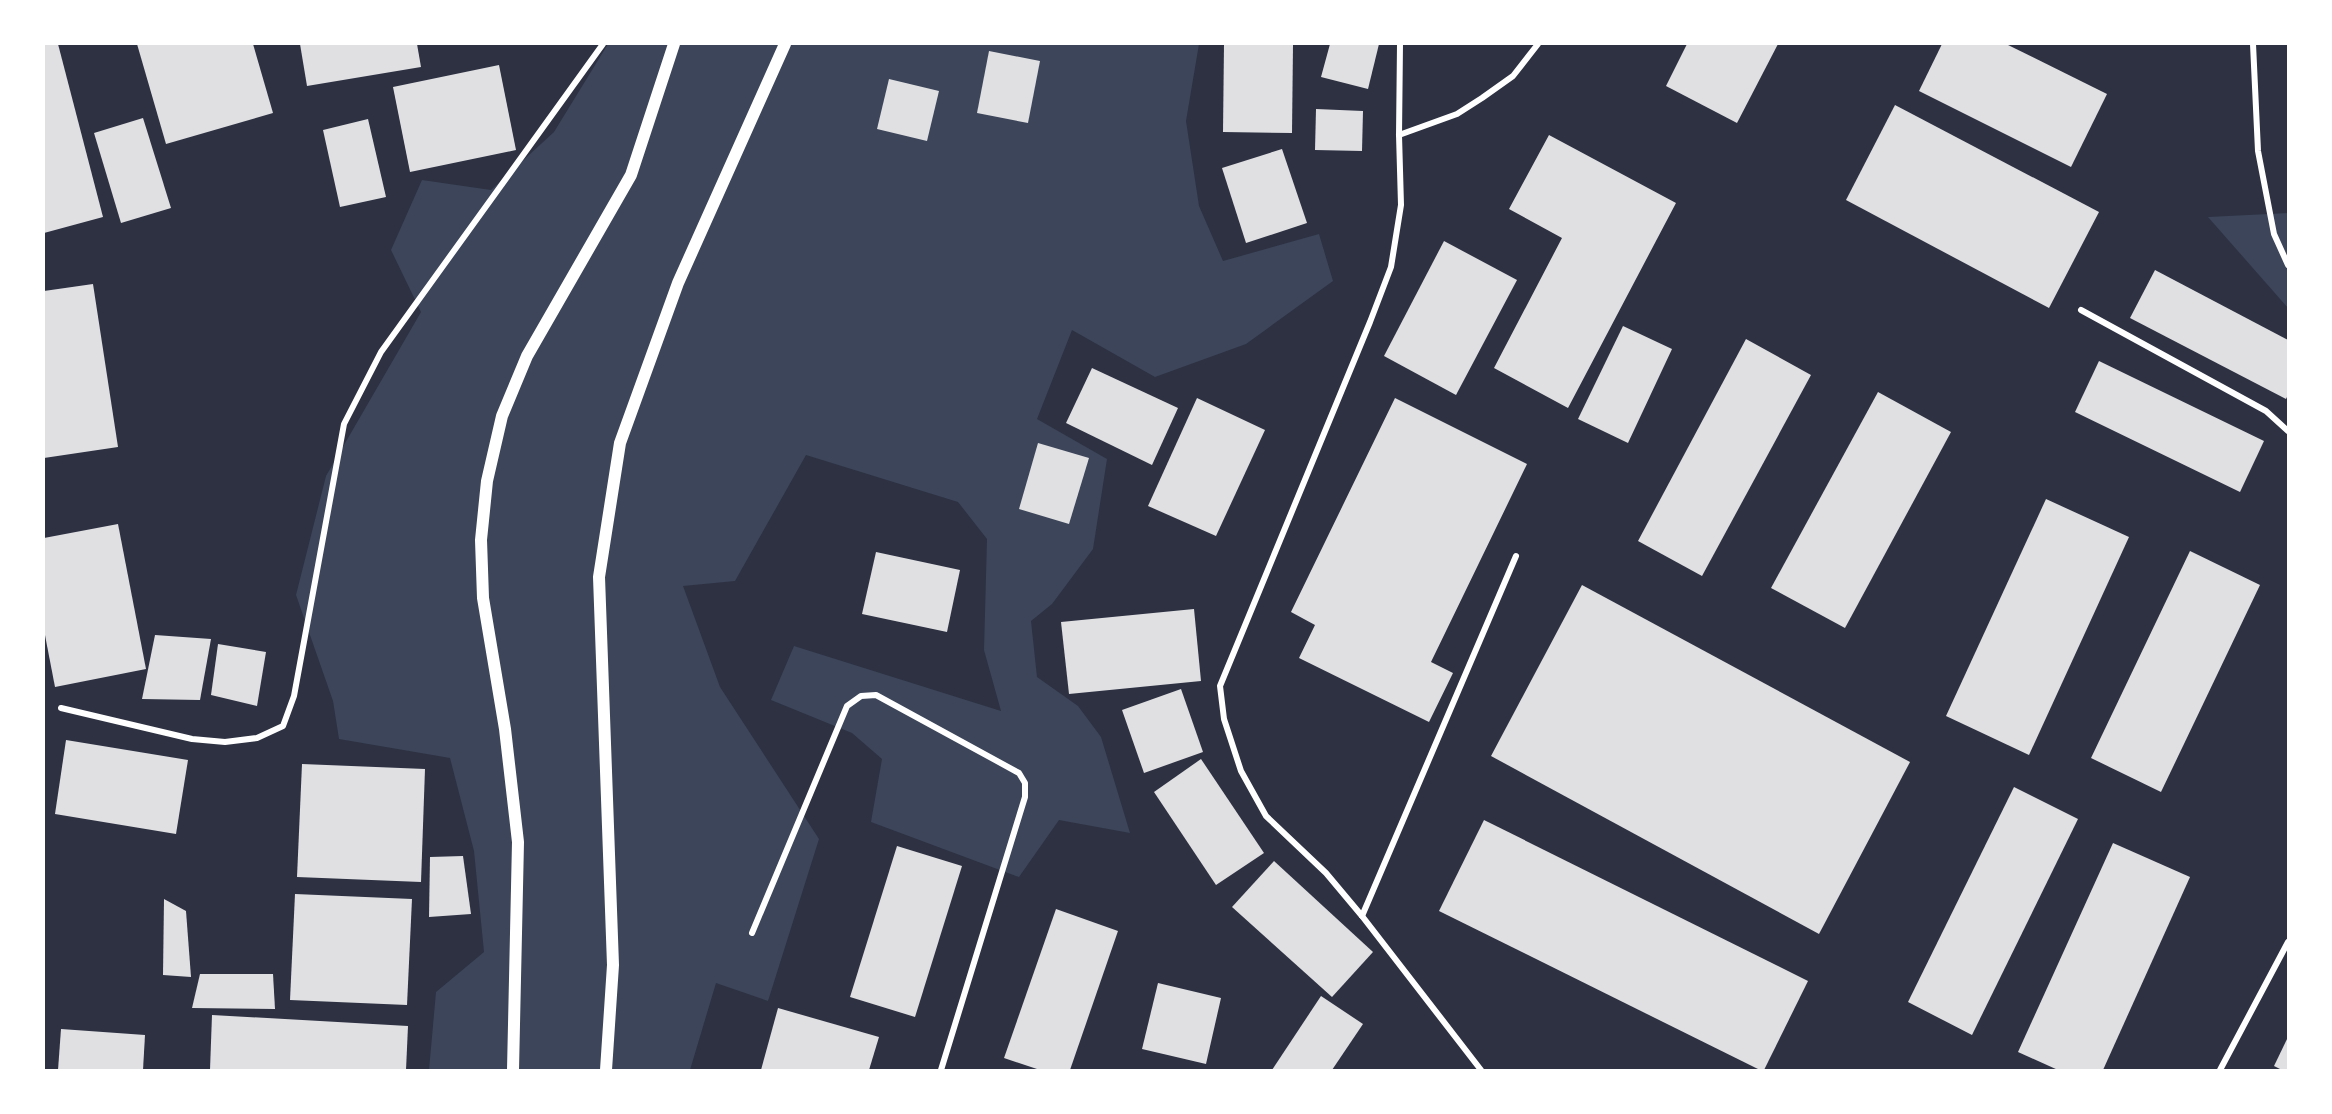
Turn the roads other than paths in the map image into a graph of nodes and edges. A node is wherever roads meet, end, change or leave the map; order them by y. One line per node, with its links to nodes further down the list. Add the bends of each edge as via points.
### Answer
1 (603, 44): 12 (street, via 381,352 344,424 294,696 283,726 257,738 225,742 192,739)
2 (674, 44): 16 (main road, via 631,175 527,356 502,416 487,481 481,540 483,598 505,729 518,842)
3 (785, 44): 17 (main road, via 678,283 620,442 599,577 613,965)
4 (1400, 44): 7 (street)
5 (1538, 44): 7 (street, via 1513,76 1482,98 1456,114)
6 (2253, 44): 8 (street, via 2258,151 2274,234)
7 (1399, 135): 13 (street, via 1401,206 1390,267 1220,686 1224,719 1241,771 1266,816 1326,873)
8 (2289, 265)
9 (2081, 310): 10 (street, via 2266,411)
10 (2289, 430)
11 (1516, 556): 13 (street)
12 (61, 708)
13 (1362, 916): 19 (street)
14 (752, 933): 18 (street, via 847,706 861,696 876,695 1019,773 1025,783 1025,797)
15 (2289, 942): 20 (street)
16 (513, 1071)
17 (606, 1071)
18 (941, 1071)
19 (1481, 1071)
20 (2220, 1071)

